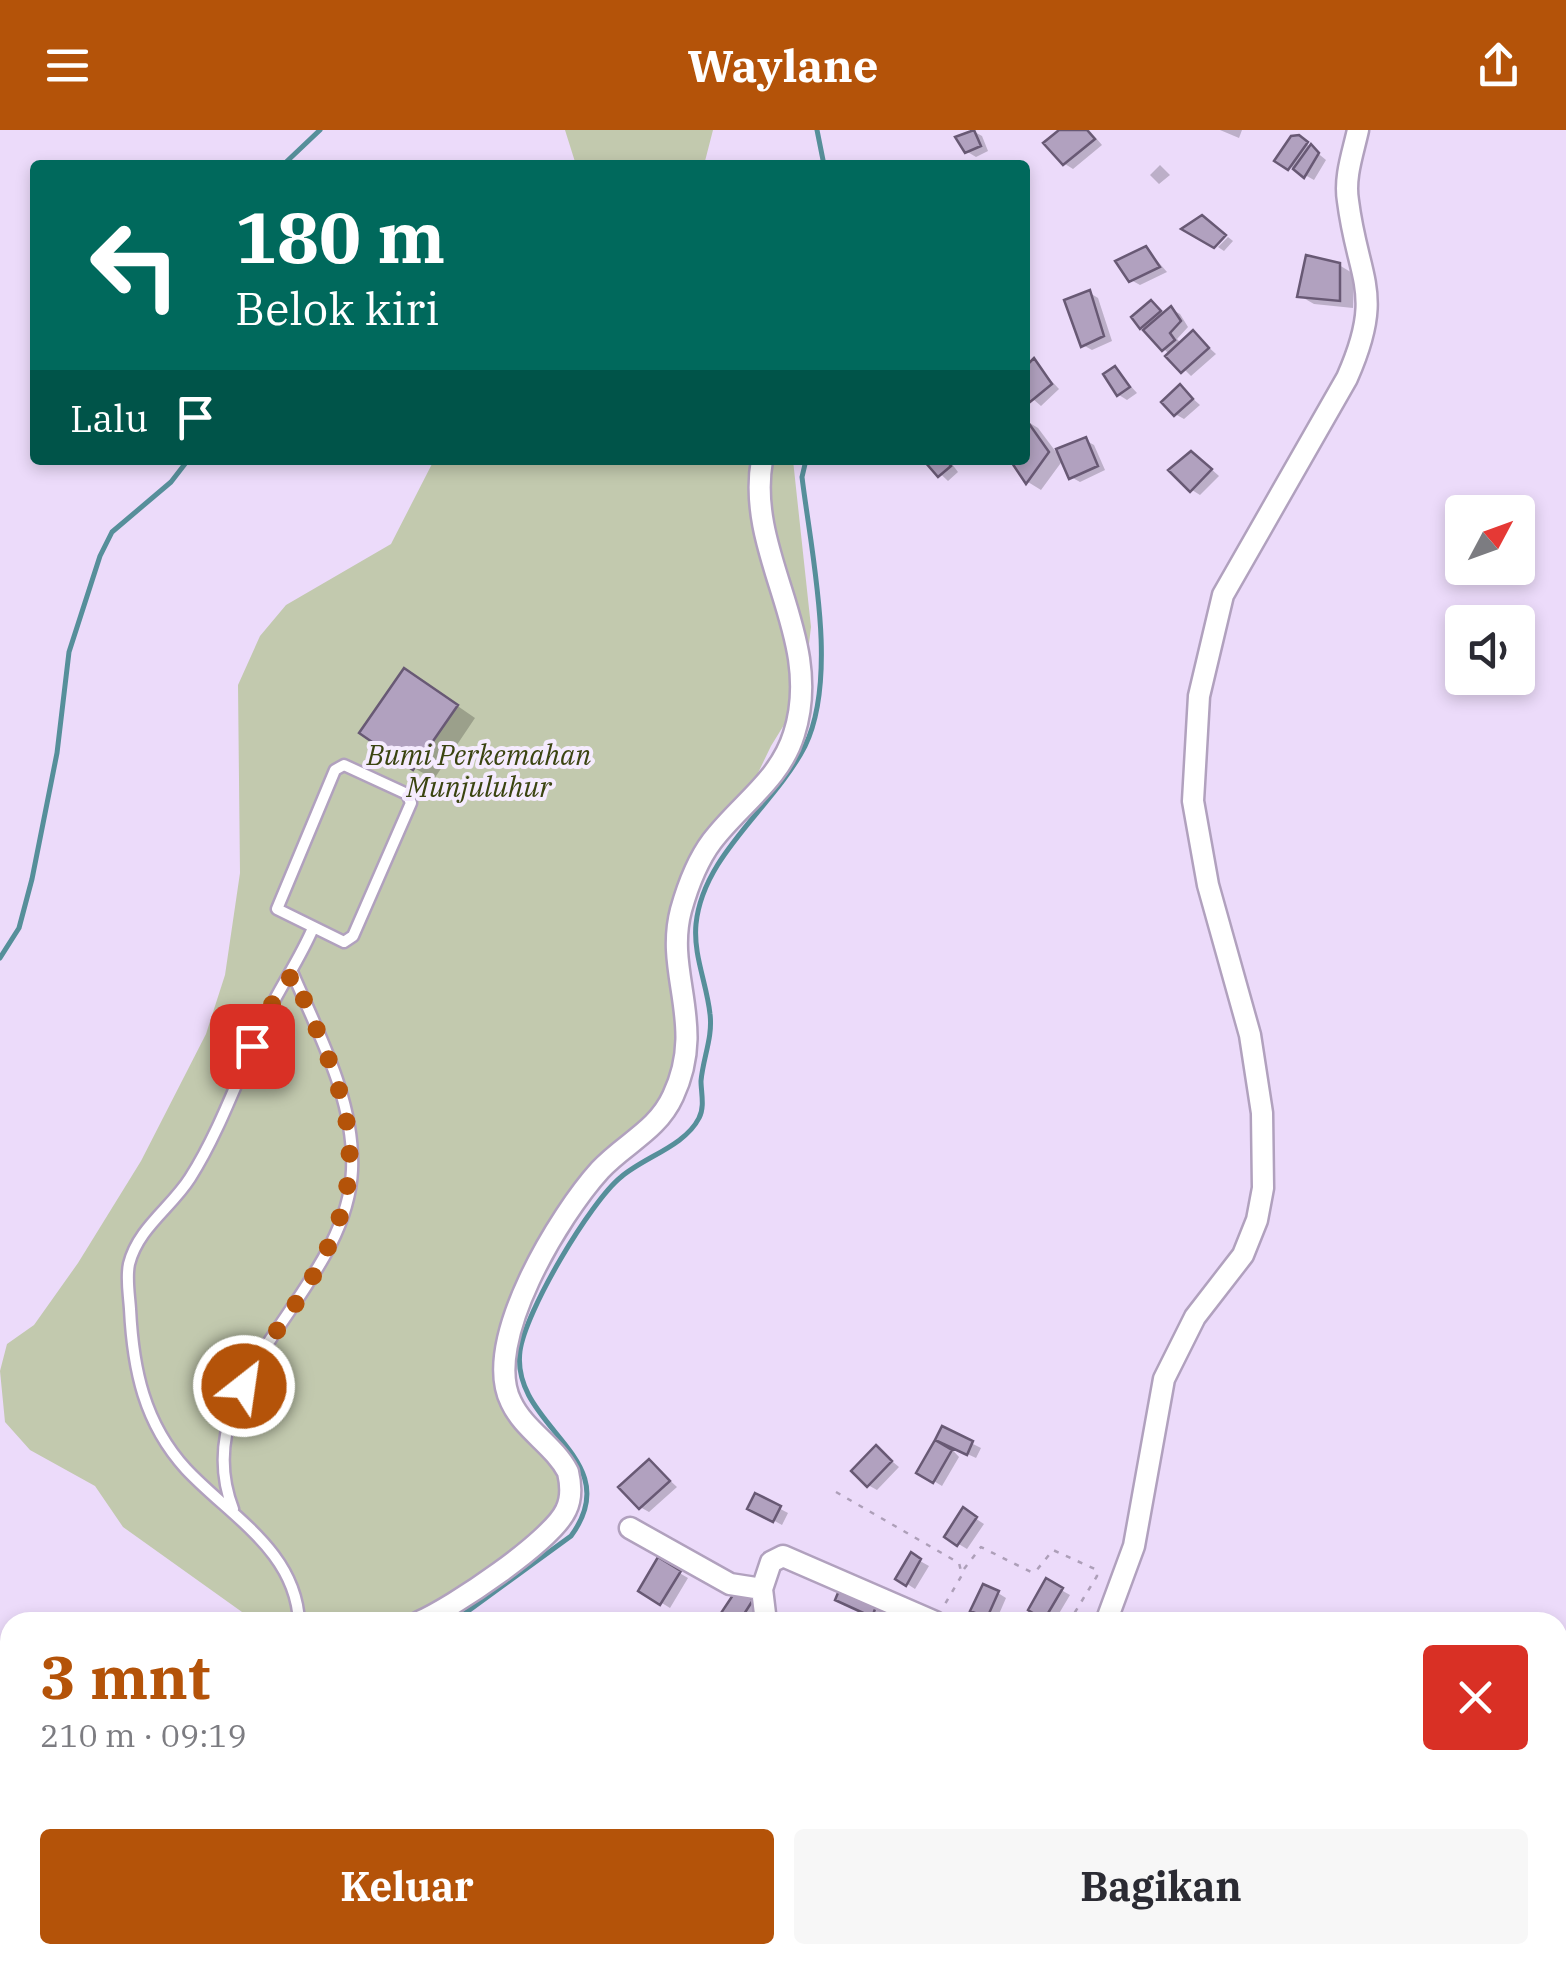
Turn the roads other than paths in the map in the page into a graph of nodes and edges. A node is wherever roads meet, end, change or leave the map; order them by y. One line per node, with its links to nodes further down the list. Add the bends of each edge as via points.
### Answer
1 (1358, 130): 12 (street, via 1347,190 1368,284 1362,341 1224,595 1196,718 1194,801 1208,885 1250,1035 1262,1113 1263,1188 1242,1255 1195,1317 1164,1379 1134,1546)
2 (762, 465): 9 (street, via 760,518 799,648 794,734 776,773 713,839 686,895 677,939 688,1048 676,1092 663,1116 610,1160 578,1198 539,1258 510,1340 504,1370 510,1401 568,1472 568,1508 552,1529)
3 (313, 928): 3 (lane, via 344,942 353,936 411,803 408,794 344,766 335,770 278,904 280,914); 4 (lane)
4 (293, 974): 5 (lane, via 344,1106 352,1173 333,1240 252,1368 222,1443 221,1468); 5 (lane, via 278,992 191,1177 144,1232 128,1274 132,1349 146,1409 163,1442)
5 (234, 1512): 8 (lane, via 290,1578)
6 (630, 1528): 7 (street, via 730,1584)
7 (762, 1589): 10 (street); 11 (street, via 771,1562 783,1556)
8 (299, 1612)
9 (437, 1612)
10 (765, 1612)
11 (911, 1612)
12 (1110, 1612)

